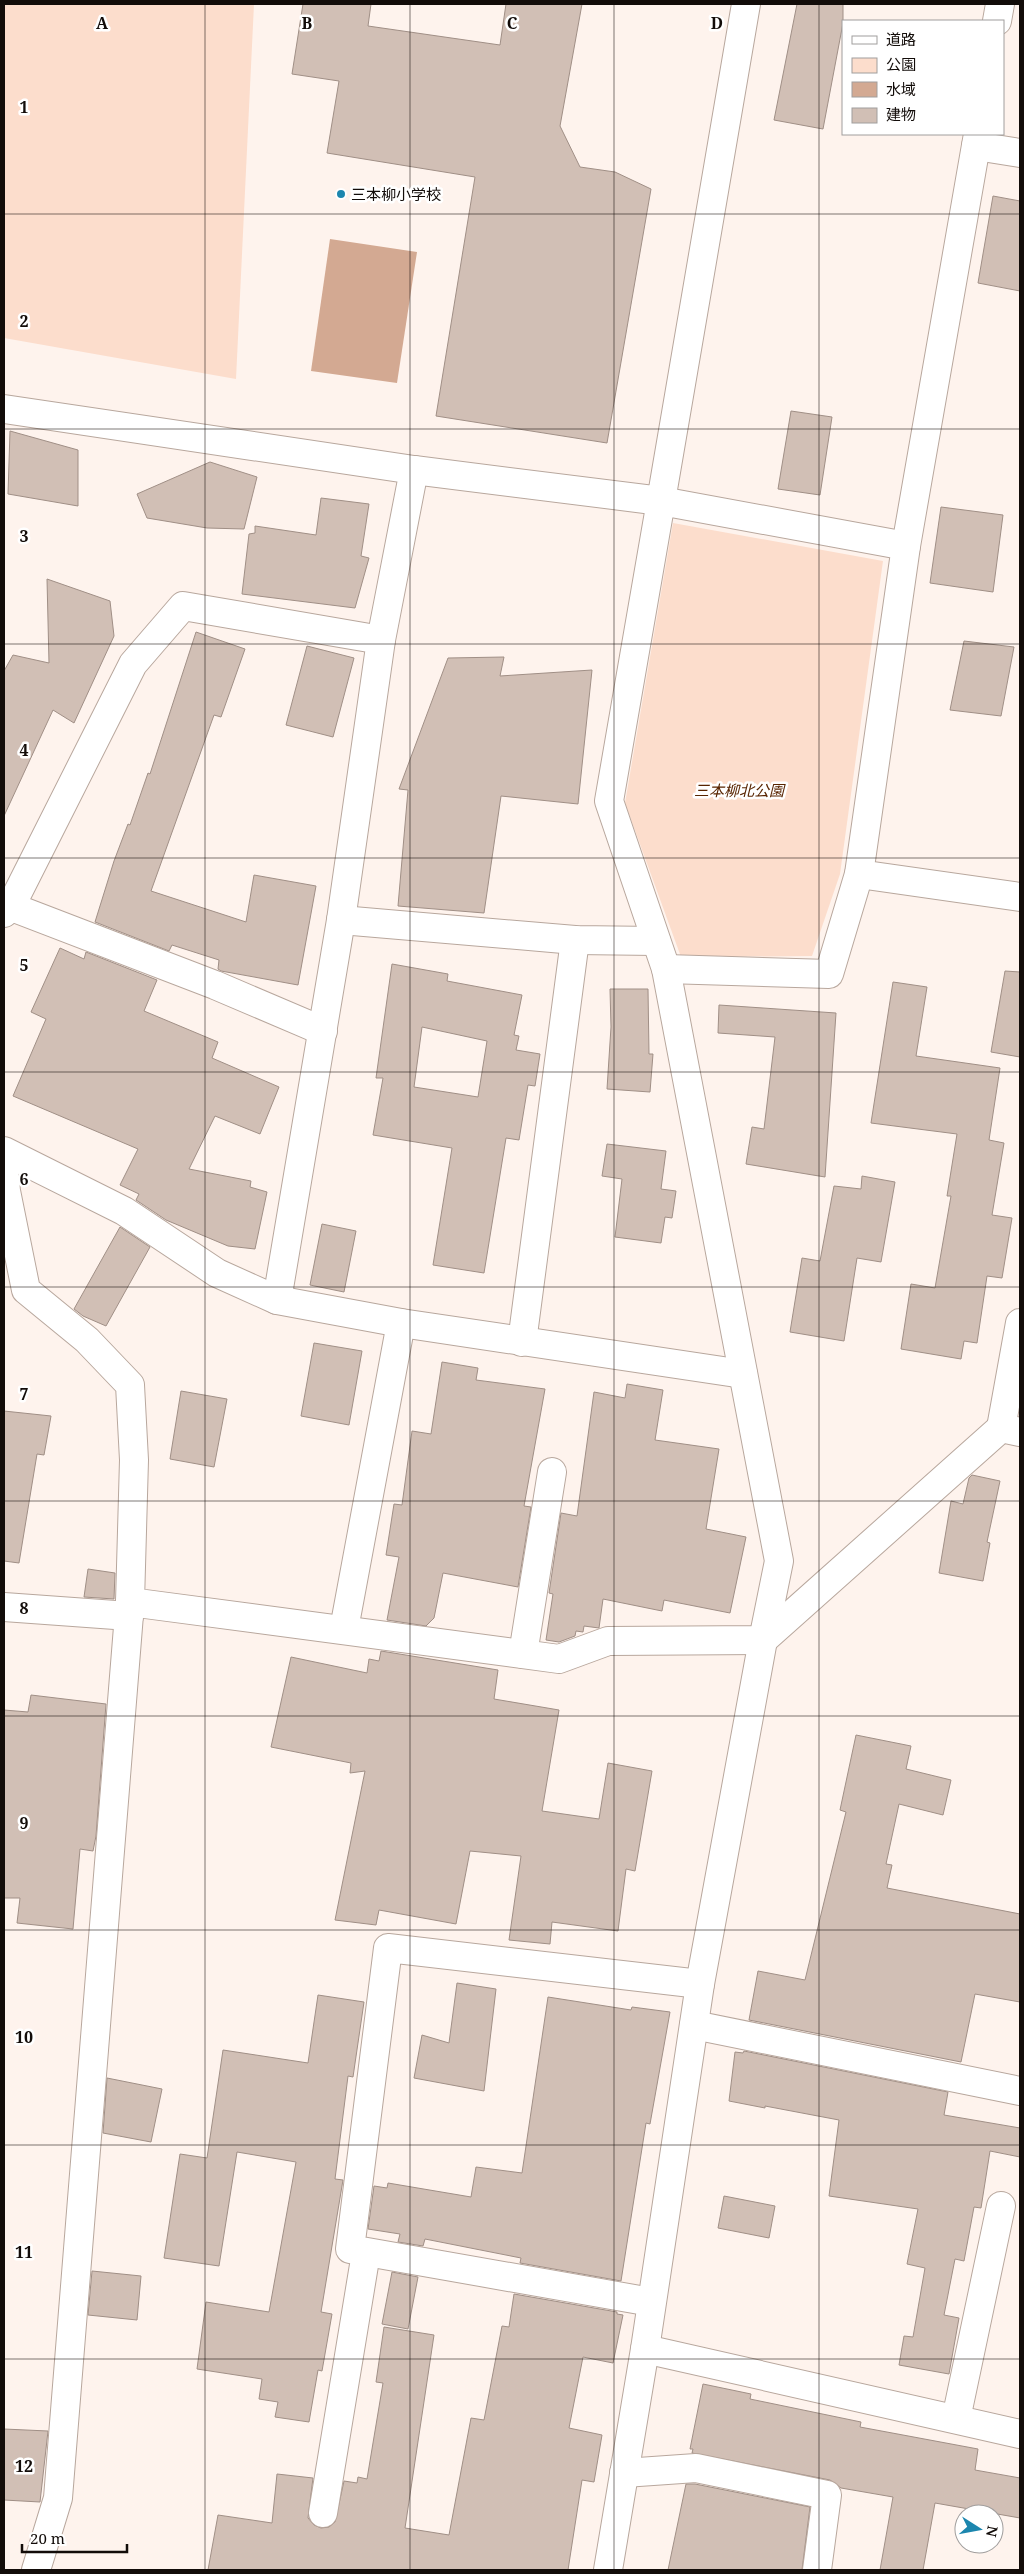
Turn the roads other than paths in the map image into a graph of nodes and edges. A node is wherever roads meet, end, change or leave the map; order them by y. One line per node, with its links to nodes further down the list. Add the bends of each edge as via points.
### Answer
1 (746, 4): 8 (street)
2 (1000, 4): 3 (street)
3 (997, 20)
4 (977, 140): 5 (street); 9 (street)
5 (1020, 153)
6 (4, 408): 7 (street)
7 (414, 470): 8 (street); 10 (street)
8 (661, 501): 9 (street); 16 (street, via 609,800)
9 (906, 546): 11 (street)
10 (381, 640): 13 (street, via 182,606 133,664); 14 (street)
11 (859, 874): 12 (street); 17 (street, via 829,974)
12 (1020, 897)
13 (6, 908): 18 (street, via 215,985)
14 (341, 920): 15 (street); 18 (street)
15 (575, 940): 16 (street); 24 (street)
16 (656, 941): 17 (street)
17 (666, 969): 25 (street)
18 (323, 1031): 21 (street)
19 (4, 1151): 21 (street, via 124,1211 217,1273)
20 (4, 1169): 29 (street, via 26,1290 87,1340 130,1385 134,1460)
21 (276, 1300): 22 (street)
22 (401, 1323): 24 (street); 30 (street)
23 (1020, 1323): 26 (street)
24 (522, 1342): 25 (street)
25 (744, 1374): 31 (street, via 779,1561)
26 (1011, 1430): 31 (street)
27 (552, 1472): 32 (street)
28 (4, 1607): 29 (street)
29 (130, 1609): 30 (street); 44 (street, via 58,2498)
30 (344, 1629): 32 (street)
31 (763, 1640): 32 (street, via 608,1641 559,1659); 33 (street)
32 (523, 1654)
33 (700, 1984): 34 (street); 37 (street, via 388,1948 350,2249)
34 (694, 2025): 35 (street); 38 (street)
35 (1020, 2091)
36 (1001, 2206): 40 (street)
37 (366, 2253): 38 (street); 43 (street)
38 (651, 2302): 39 (street)
39 (645, 2349): 40 (street); 42 (street)
40 (956, 2419): 41 (street)
41 (1020, 2434)
42 (624, 2473): 45 (street); 46 (street, via 696,2468 827,2495)
43 (323, 2513)
44 (36, 2570)
45 (608, 2570)
46 (817, 2570)

